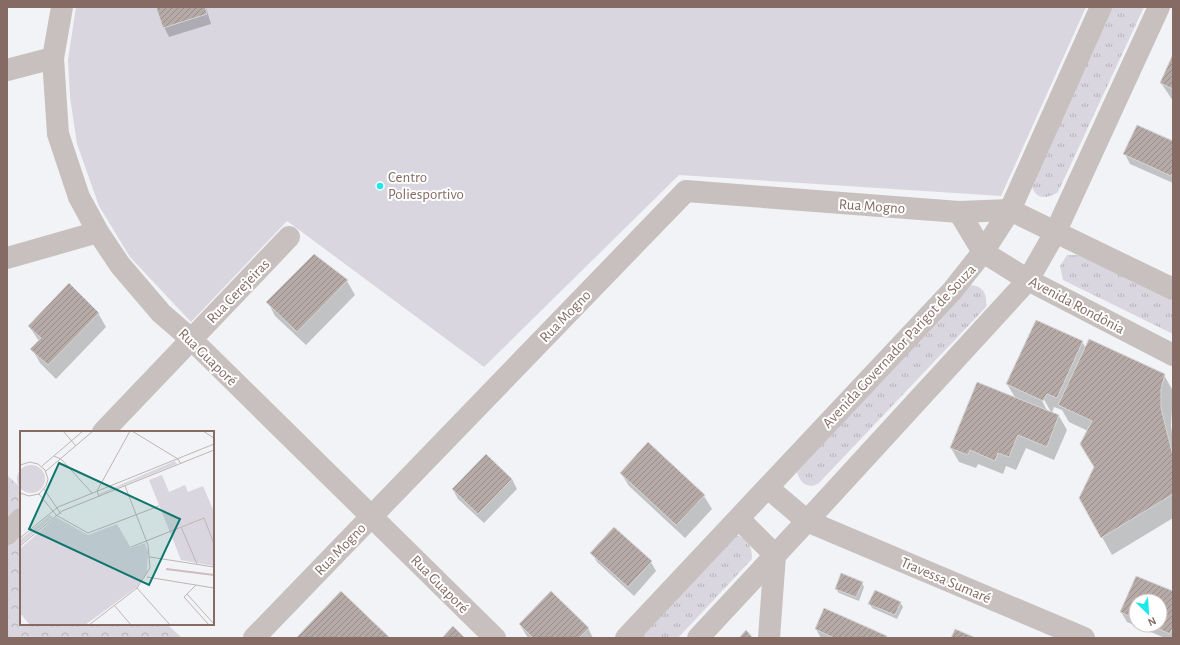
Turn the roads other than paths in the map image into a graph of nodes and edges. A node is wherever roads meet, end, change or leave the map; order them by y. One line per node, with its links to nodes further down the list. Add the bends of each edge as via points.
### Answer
1 (62, 7): 4 (street, Rua Guaporé)
2 (1101, 7): 6 (street, Avenida Governador Parigot de Souza)
3 (1159, 7): 8 (street)
4 (53, 58): 5 (street); 9 (street, Rua Guaporé, via 58,134 79,198)
5 (7, 70)
6 (1010, 210): 7 (street, Rua Mogno); 8 (street); 11 (street, Avenida Governador Parigot de Souza)
7 (959, 212): 11 (street); 19 (street, Rua Mogno, via 686,191)
8 (1056, 231): 13 (street); 14 (street)
9 (98, 232): 12 (street); 15 (street, Rua Guaporé, via 120,265 161,313)
10 (289, 237): 15 (street, Rua Cerejeiras)
11 (984, 252): 13 (street, Avenida Rondônia); 18 (street, Avenida Governador Parigot de Souza, via 952,291)
12 (7, 258)
13 (1028, 280): 16 (street, Avenida Rondônia); 22 (street)
14 (1173, 289)
15 (192, 339): 17 (street, Rua Cerejeiras); 19 (street, Rua Guaporé)
16 (1173, 355)
17 (104, 431)
18 (768, 488): 20 (street, Avenida Governador Parigot de Souza); 22 (street, Travessa Sumaré)
19 (371, 516): 25 (street, Rua Mogno); 26 (street, Rua Guaporé)
20 (739, 519): 24 (street); 27 (street, Avenida Governador Parigot de Souza)
21 (20, 520): 23 (street)
22 (807, 521): 24 (street); 30 (street, Travessa Sumaré)
23 (7, 534)
24 (775, 555): 28 (street); 29 (street)
25 (254, 638)
26 (495, 638)
27 (626, 638)
28 (698, 638)
29 (769, 638)
30 (1084, 638)

